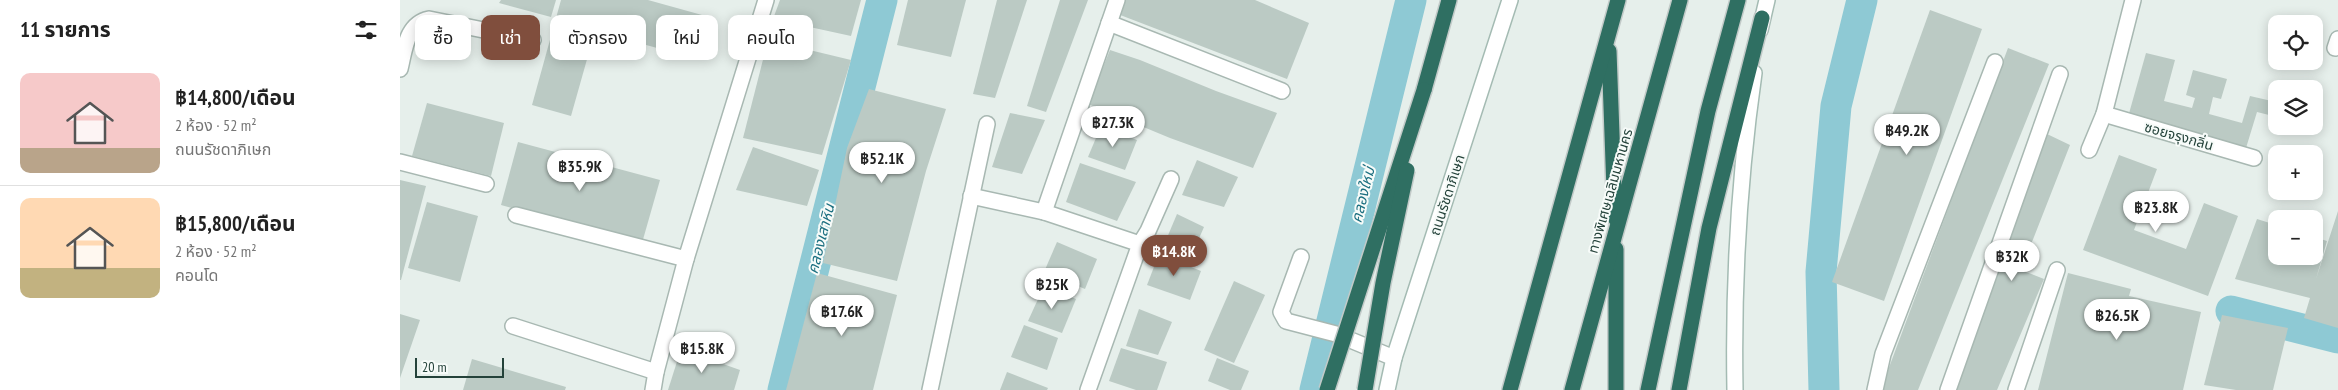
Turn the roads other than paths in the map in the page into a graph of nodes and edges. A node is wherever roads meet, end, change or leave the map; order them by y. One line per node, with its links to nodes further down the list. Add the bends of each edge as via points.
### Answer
1 (766, 0): 31 (street)
2 (1117, 0): 12 (street)
3 (1449, 0): 17 (highway)
4 (1510, 0): 34 (street, ถนนรัชดาภิเษก)
5 (1608, 0): 44 (highway, via 1617,293)
6 (1618, 0): 42 (highway)
7 (1680, 0): 43 (highway, ทางพิเศษเฉลิมมหานคร)
8 (1738, 0): 45 (highway, via 1708,111)
9 (1767, 0): 11 (street)
10 (2133, 0): 19 (street)
11 (1762, 18): 46 (highway, via 1709,228); 47 (street, via 1747,120 1736,241)
12 (1109, 23): 18 (street); 27 (street)
13 (481, 30): 15 (street, via 429,19 419,21 411,29)
14 (1995, 62): 48 (street, via 1883,354)
15 (400, 69)
16 (2060, 74): 49 (street)
17 (1424, 90): 39 (highway, bridge); 40 (highway, bridge, via 1383,283)
18 (1282, 91)
19 (2104, 114): 21 (street); 22 (street, ซอยจรุงกลิ่น)
20 (988, 124): 26 (street)
21 (2090, 150)
22 (2254, 158)
23 (400, 162): 25 (street)
24 (1171, 179): 29 (street)
25 (486, 184)
26 (971, 196): 27 (street); 37 (street)
27 (1044, 212): 29 (street)
28 (516, 215): 31 (street)
29 (1140, 244): 38 (street)
30 (1300, 256): 34 (street, via 1281,312 1286,320 1336,334)
31 (686, 259): 35 (street)
32 (2057, 270): 50 (street)
33 (513, 326): 35 (street)
34 (1394, 358): 41 (street, ถนนรัชดาภิเษก)
35 (656, 372): 36 (street)
36 (653, 390)
37 (930, 390)
38 (1088, 390)
39 (1327, 390)
40 (1365, 390)
41 (1387, 390)
42 (1510, 390)
43 (1572, 390)
44 (1616, 390)
45 (1648, 390)
46 (1679, 390)
47 (1734, 390)
48 (1875, 390)
49 (1948, 390)
50 (2016, 390)

